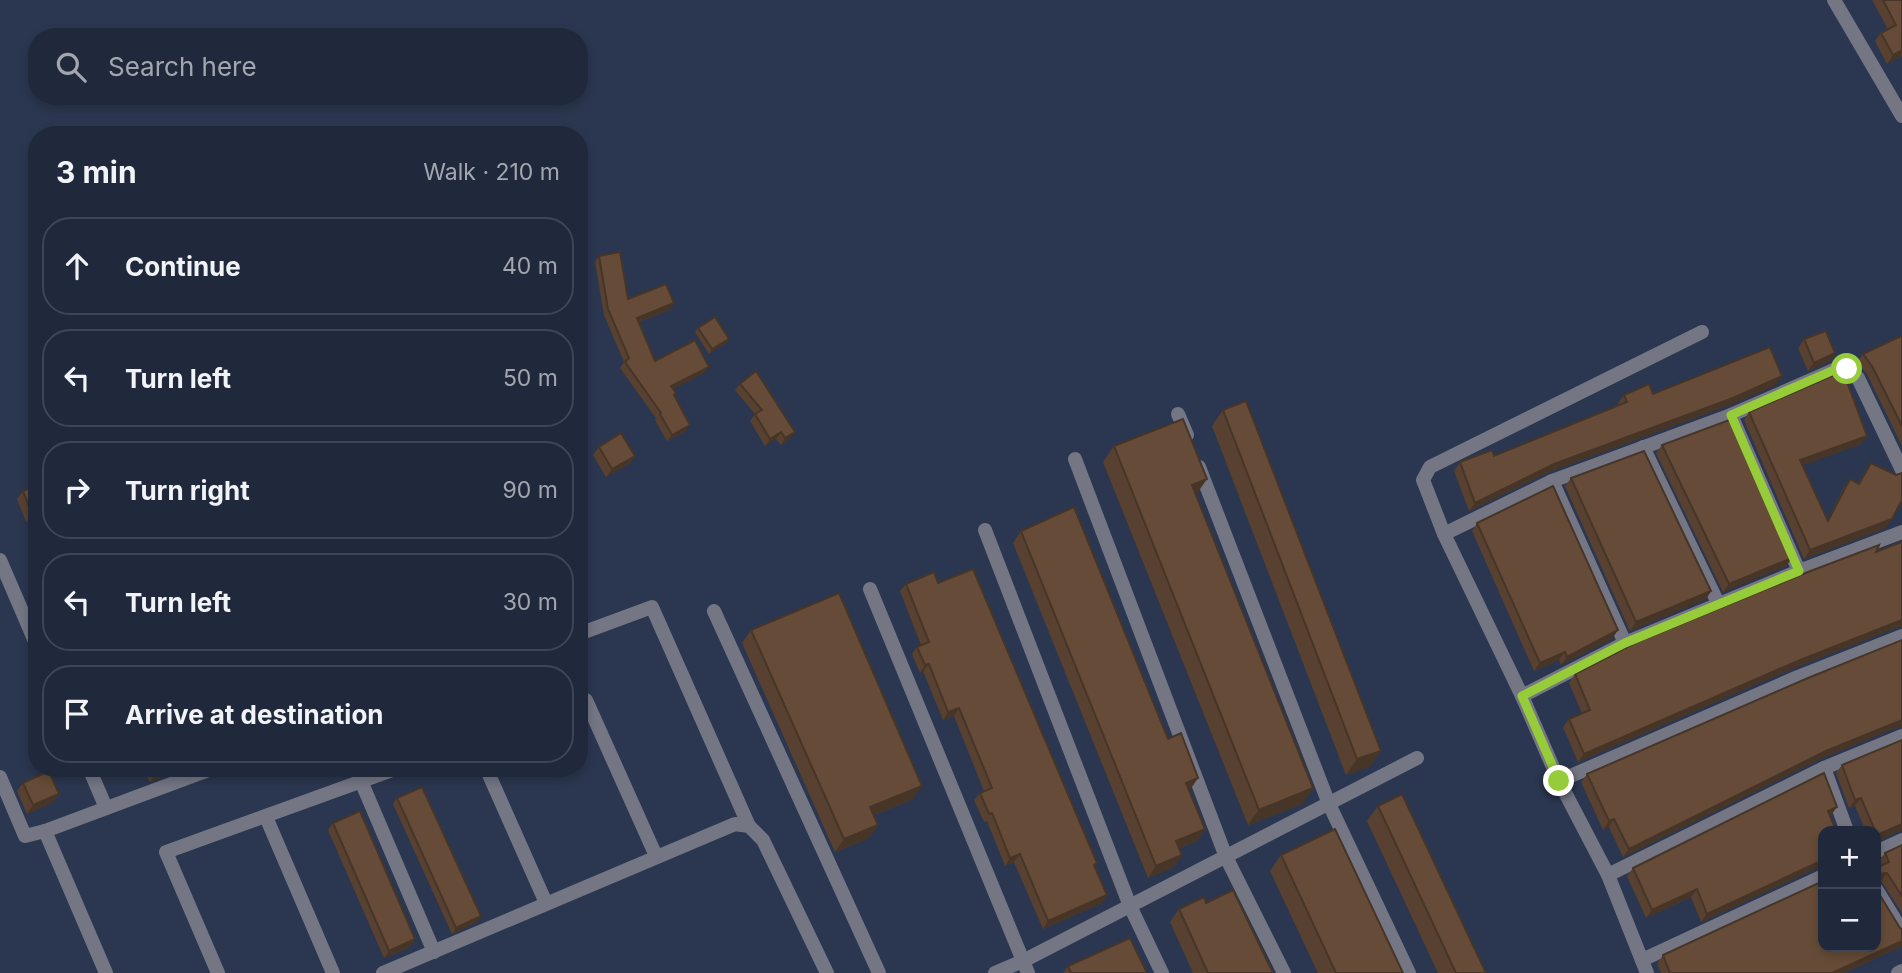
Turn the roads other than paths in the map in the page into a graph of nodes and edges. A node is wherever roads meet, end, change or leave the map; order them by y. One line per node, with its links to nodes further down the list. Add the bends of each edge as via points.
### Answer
1 (1835, 0): 2 (street)
2 (1902, 116)
3 (1702, 332): 12 (street, via 1430,467 1423,480)
4 (1178, 414): 34 (street)
5 (1731, 415): 6 (street); 8 (street, via 1834,370 1847,369 1858,378); 14 (street)
6 (1643, 447): 9 (street); 16 (street)
7 (1075, 459): 43 (street)
8 (1902, 470)
9 (1552, 481): 12 (street); 21 (street)
10 (985, 530): 48 (street)
11 (1902, 532): 14 (street)
12 (1444, 534): 22 (street)
13 (0, 560): 18 (street)
14 (1799, 571): 16 (street)
15 (870, 589): 51 (street)
16 (1718, 603): 21 (street)
17 (714, 611): 58 (street)
18 (28, 625)
19 (588, 631): 37 (street, via 652,607)
20 (1902, 636): 32 (street)
21 (1625, 643): 22 (street)
22 (1522, 696): 32 (street)
23 (588, 704): 42 (street)
24 (1902, 736): 26 (street)
25 (1417, 758): 34 (street)
26 (1824, 768): 38 (street); 44 (street)
27 (0, 777): 39 (street, via 26,836)
28 (93, 777): 35 (street)
29 (190, 777): 35 (street)
30 (375, 777): 33 (street)
31 (490, 777): 47 (street)
32 (1559, 781): 44 (street)
33 (362, 782): 36 (street); 50 (street)
34 (1329, 804): 43 (street); 62 (street)
35 (106, 808): 39 (street)
36 (266, 817): 54 (street, via 166,852); 55 (street)
37 (749, 826): 42 (street, via 735,824); 57 (street, via 763,840)
38 (1845, 826)
39 (45, 831): 53 (street)
40 (1902, 840): 41 (street)
41 (1881, 850)
42 (656, 856): 47 (street)
43 (1226, 857): 48 (street); 61 (street)
44 (1608, 874): 52 (street)
45 (1818, 879): 52 (street)
46 (1881, 898): 49 (street)
47 (546, 903): 50 (street)
48 (1130, 906): 51 (street); 60 (street)
49 (1902, 930)
50 (434, 952): 56 (street)
51 (1026, 967): 59 (street)
52 (1644, 967)
53 (106, 973)
54 (218, 973)
55 (333, 973)
56 (383, 973)
57 (827, 973)
58 (879, 973)
59 (995, 973)
60 (1162, 973)
61 (1284, 973)
62 (1409, 973)

